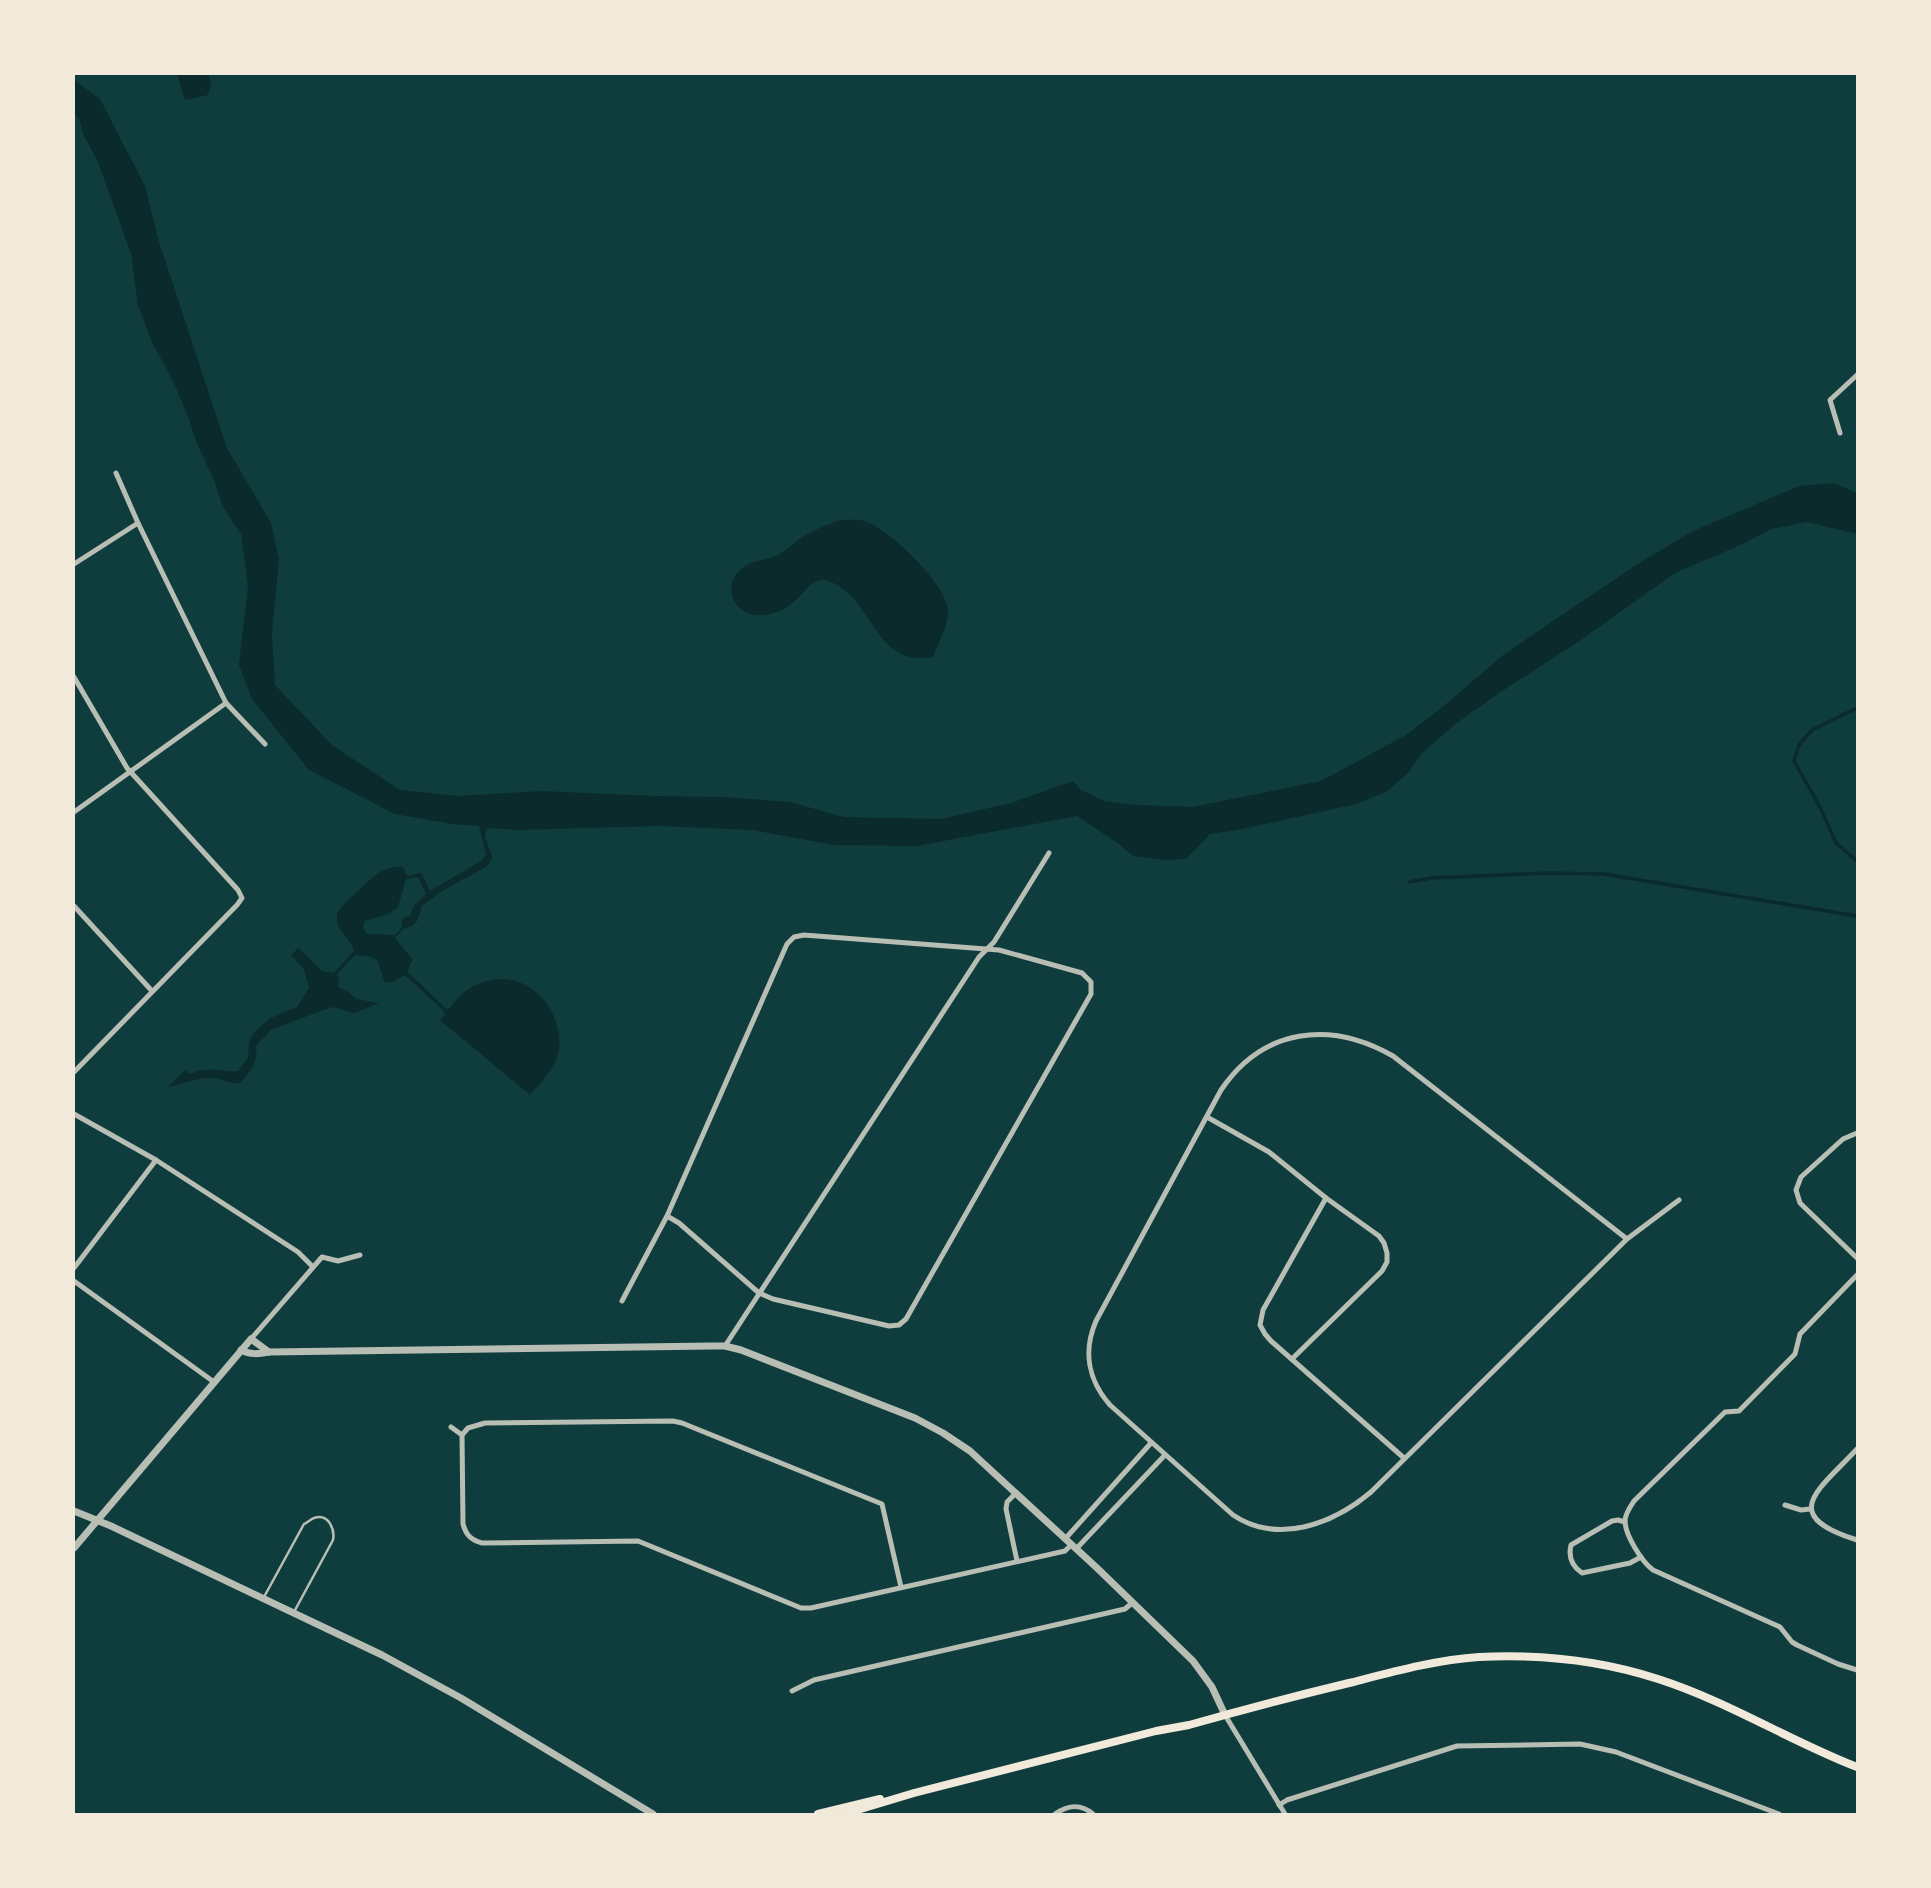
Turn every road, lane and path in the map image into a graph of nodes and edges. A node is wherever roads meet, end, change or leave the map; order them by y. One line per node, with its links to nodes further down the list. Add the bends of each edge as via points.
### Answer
1 (1857, 375): 2 (street, via 1830,400)
2 (1840, 433)
3 (116, 473): 4 (street)
4 (138, 523): 5 (street); 7 (street)
5 (74, 564)
6 (74, 677): 9 (street)
7 (226, 704): 8 (street); 9 (street)
8 (265, 744)
9 (130, 771): 10 (street); 14 (street, via 242,898)
10 (74, 811)
11 (1049, 853): 13 (street, via 995,942)
12 (74, 906): 14 (street)
13 (986, 949): 22 (street, via 804,935 790,940); 30 (street); 30 (street, via 1082,974 1091,982 1091,994 906,1319 889,1326)
14 (152, 991): 15 (street)
15 (74, 1072)
16 (74, 1114): 19 (street)
17 (1208, 1117): 20 (street, via 1269,1152); 23 (street, via 1237,1068 1273,1044 1300,1035 1356,1039 1393,1056); 40 (street, via 1096,1321 1088,1353 1090,1371 1102,1396)
18 (1857, 1133): 25 (street, via 1843,1139 1801,1177 1796,1190 1800,1203)
19 (156, 1160): 26 (street, via 298,1252); 27 (street)
20 (1326, 1198): 36 (street, via 1259,1320 1265,1334); 36 (street, via 1379,1236 1387,1248 1387,1262)
21 (1679, 1200): 23 (street)
22 (667, 1216): 30 (street); 31 (street)
23 (1627, 1239): 43 (street)
24 (360, 1255): 26 (street, via 338,1261 322,1257)
25 (1857, 1258)
26 (313, 1267): 32 (street)
27 (74, 1268)
28 (1857, 1275): 49 (street, via 1800,1334 1795,1354 1739,1411 1725,1412 1634,1501)
29 (74, 1281): 37 (street)
30 (759, 1293): 33 (street)
31 (622, 1301)
32 (251, 1339): 34 (street); 35 (street)
33 (725, 1346): 35 (street); 44 (street, via 929,1425 970,1451)
34 (241, 1350): 35 (street); 37 (street)
35 (269, 1352)
36 (1292, 1359): 43 (street)
37 (214, 1382): 48 (street)
38 (451, 1426): 39 (street)
39 (463, 1435): 55 (street, via 468,1428 485,1423 673,1421 690,1426 882,1504); 55 (street, via 463,1524 475,1541 638,1541 801,1608)
40 (1152, 1443): 42 (street); 51 (street)
41 (1857, 1450): 46 (street, via 1819,1491)
42 (1165, 1455): 43 (street, via 1233,1515 1269,1530 1320,1522 1352,1506); 51 (street)
43 (1404, 1458)
44 (1015, 1494): 51 (street); 54 (street, via 1006,1509)
45 (1785, 1505): 46 (street)
46 (1810, 1509): 50 (street, via 1824,1527)
47 (74, 1511): 48 (street)
48 (97, 1520): 52 (street); 56 (street)
49 (1625, 1521): 53 (street); 53 (street, via 1612,1521 1571,1545 1569,1554 1575,1568 1582,1573)
50 (1857, 1541)
51 (1071, 1544): 54 (street, via 1065,1551); 57 (street)
52 (74, 1548)
53 (1641, 1558): 59 (street, via 1659,1573 1780,1627 1797,1645)
54 (1017, 1561): 55 (street)
55 (901, 1587)
56 (264, 1598): 58 (street); 58 (lane, via 304,1524 321,1517 330,1523 333,1540)
57 (1132, 1603): 60 (street, via 1125,1609 814,1681); 61 (street, via 1193,1661)
58 (294, 1612): 66 (street, via 439,1686)
59 (1857, 1670)
60 (792, 1691)
61 (1225, 1715): 62 (main road, via 1443,1661 1569,1659 1682,1687); 63 (main road); 64 (street)
62 (1857, 1767)
63 (914, 1793): 67 (main road); 68 (main road)
64 (1279, 1805): 70 (street); 71 (street, via 1458,1746 1580,1744 1616,1752)
65 (1092, 1813): 69 (street, via 1073,1805)
66 (653, 1815)
67 (818, 1815)
68 (844, 1815)
69 (1055, 1815)
70 (1285, 1815)
71 (1779, 1815)

